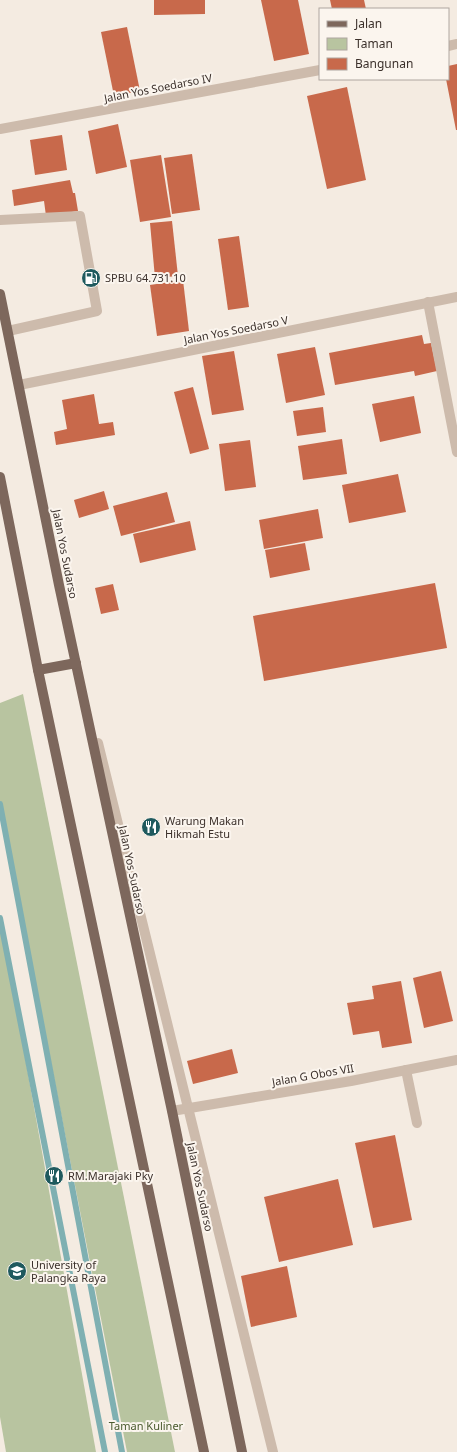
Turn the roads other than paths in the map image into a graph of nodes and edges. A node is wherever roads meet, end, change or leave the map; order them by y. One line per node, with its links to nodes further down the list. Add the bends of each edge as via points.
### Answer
1 (319, 70): 2 (street, Jalan Yos Soedarso IV)
2 (0, 129)
3 (0, 220): 7 (street, via 80,216 97,311)
4 (0, 294): 7 (main road, Jalan Yos Sudarso)
5 (457, 297): 6 (street, Jalan Yos Soedarso V)
6 (428, 302): 8 (street, Jalan Yos Soedarso V); 9 (street)
7 (8, 332): 8 (main road, Jalan Yos Sudarso)
8 (19, 385): 11 (main road, Jalan Yos Sudarso)
9 (457, 452)
10 (0, 478): 13 (main road)
11 (59, 585): 12 (main road, Jalan Yos Sudarso); 20 (street)
12 (76, 663): 13 (main road); 16 (main road, Jalan Yos Sudarso)
13 (38, 670): 18 (main road)
14 (457, 1060): 15 (street, Jalan G Obos VII)
15 (406, 1070): 16 (street, Jalan G Obos VII); 17 (street)
16 (172, 1110): 19 (main road, Jalan Yos Sudarso)
17 (417, 1123)
18 (204, 1452)
19 (242, 1452)
20 (273, 1452)

